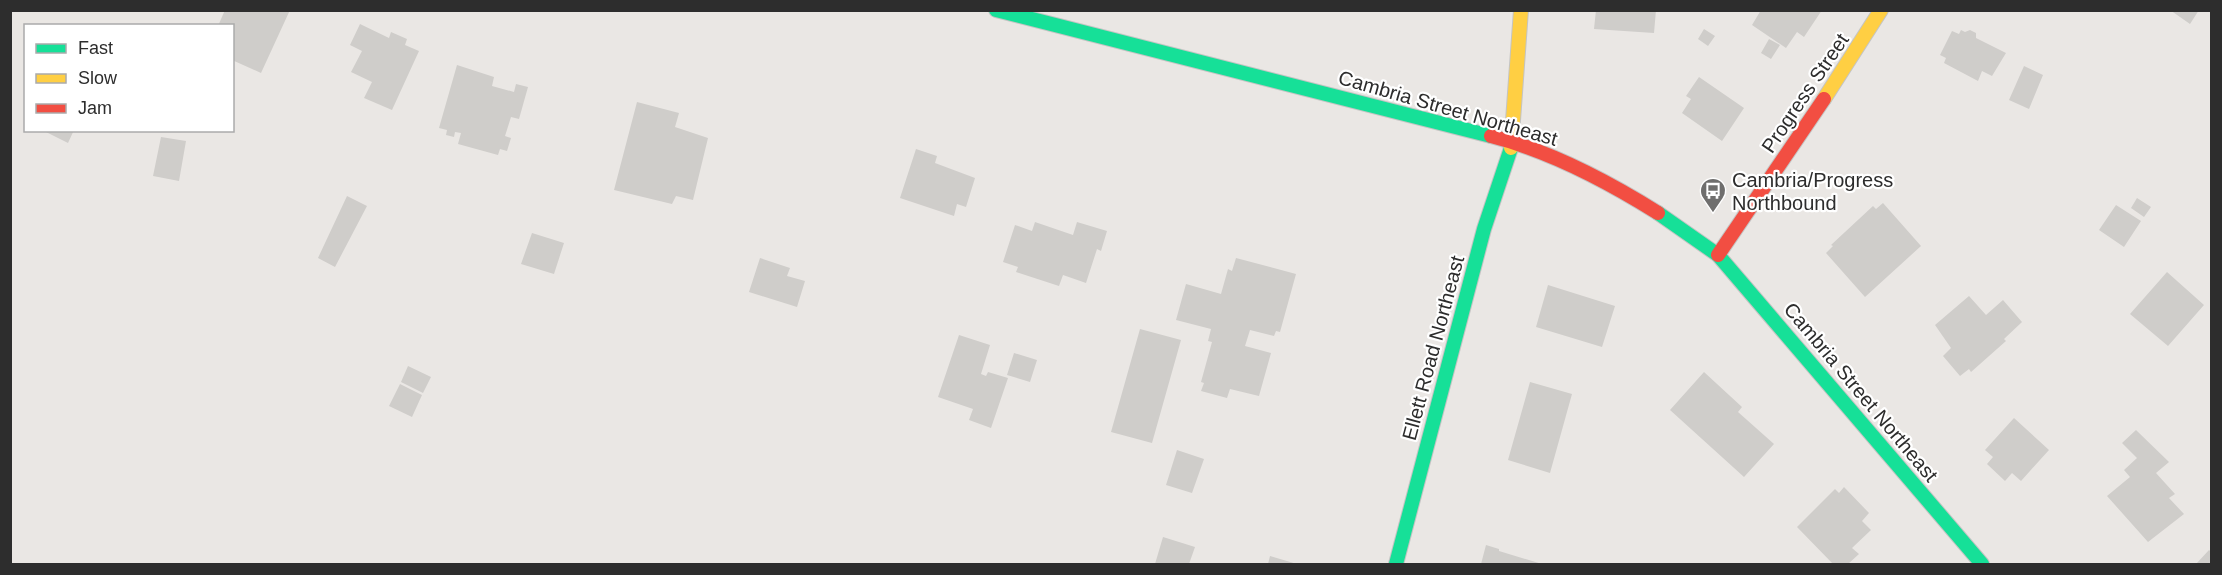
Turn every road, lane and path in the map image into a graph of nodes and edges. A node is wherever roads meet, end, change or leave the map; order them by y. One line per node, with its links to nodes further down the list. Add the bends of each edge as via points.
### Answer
1 (996, 10): 4 (main road, Cambria Street Northeast)
2 (1521, 10): 4 (main road, Ellett Road Northeast)
3 (1881, 10): 5 (main road, Progress Street)
4 (1513, 142): 5 (main road, Cambria Street Northeast, via 1570,163 1622,190); 6 (main road, Ellett Road Northeast, via 1485,229)
5 (1718, 255): 7 (main road, Cambria Street Northeast)
6 (1396, 564)
7 (1982, 564)

